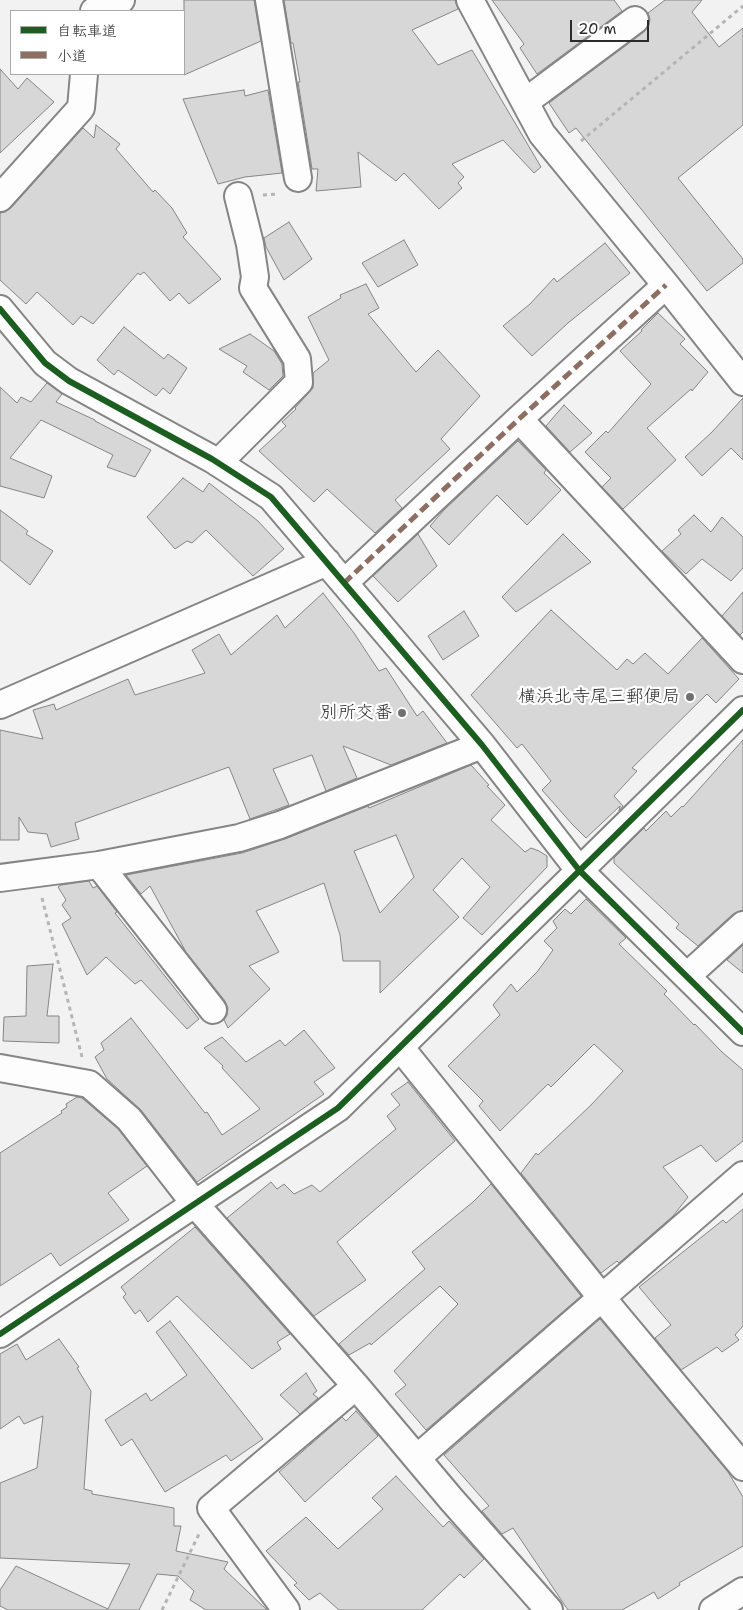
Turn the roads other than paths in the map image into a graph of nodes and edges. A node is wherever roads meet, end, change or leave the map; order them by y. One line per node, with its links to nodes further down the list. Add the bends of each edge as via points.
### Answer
1 (121, 0): 4 (street)
2 (269, 0): 8 (street)
3 (470, 0): 7 (street)
4 (96, 10)
5 (635, 20): 7 (street)
6 (84, 75): 10 (street, via 81,108)
7 (525, 102): 11 (street, via 542,134)
8 (298, 178)
9 (238, 196): 15 (street, via 250,244 253,288 297,359 299,382)
10 (0, 198)
11 (666, 285): 13 (street); 14 (street)
12 (0, 309): 15 (street, via 44,363 69,381)
13 (743, 382)
14 (519, 419): 17 (street); 18 (street)
15 (218, 463): 16 (street, via 271,497)
16 (327, 562): 17 (street); 19 (street)
17 (344, 582): 21 (street)
18 (743, 660)
19 (0, 705)
20 (743, 710): 23 (street)
21 (482, 745): 22 (street, via 280,825 239,838); 23 (street)
22 (99, 866): 24 (street); 27 (street)
23 (579, 870): 26 (street); 29 (street)
24 (0, 878)
25 (743, 925): 26 (street)
26 (687, 976): 28 (street)
27 (213, 1010)
28 (743, 1032)
29 (400, 1047): 32 (street, via 338,1108); 33 (street)
30 (0, 1068): 32 (street, via 89,1084 129,1119)
31 (743, 1175): 33 (street)
32 (195, 1204): 34 (street); 35 (street)
33 (602, 1298): 36 (street); 37 (street)
34 (0, 1334)
35 (356, 1386): 36 (street); 39 (street, via 211,1508)
36 (417, 1458): 40 (street)
37 (743, 1467)
38 (743, 1592): 41 (street)
39 (286, 1610)
40 (549, 1610)
41 (713, 1610)

